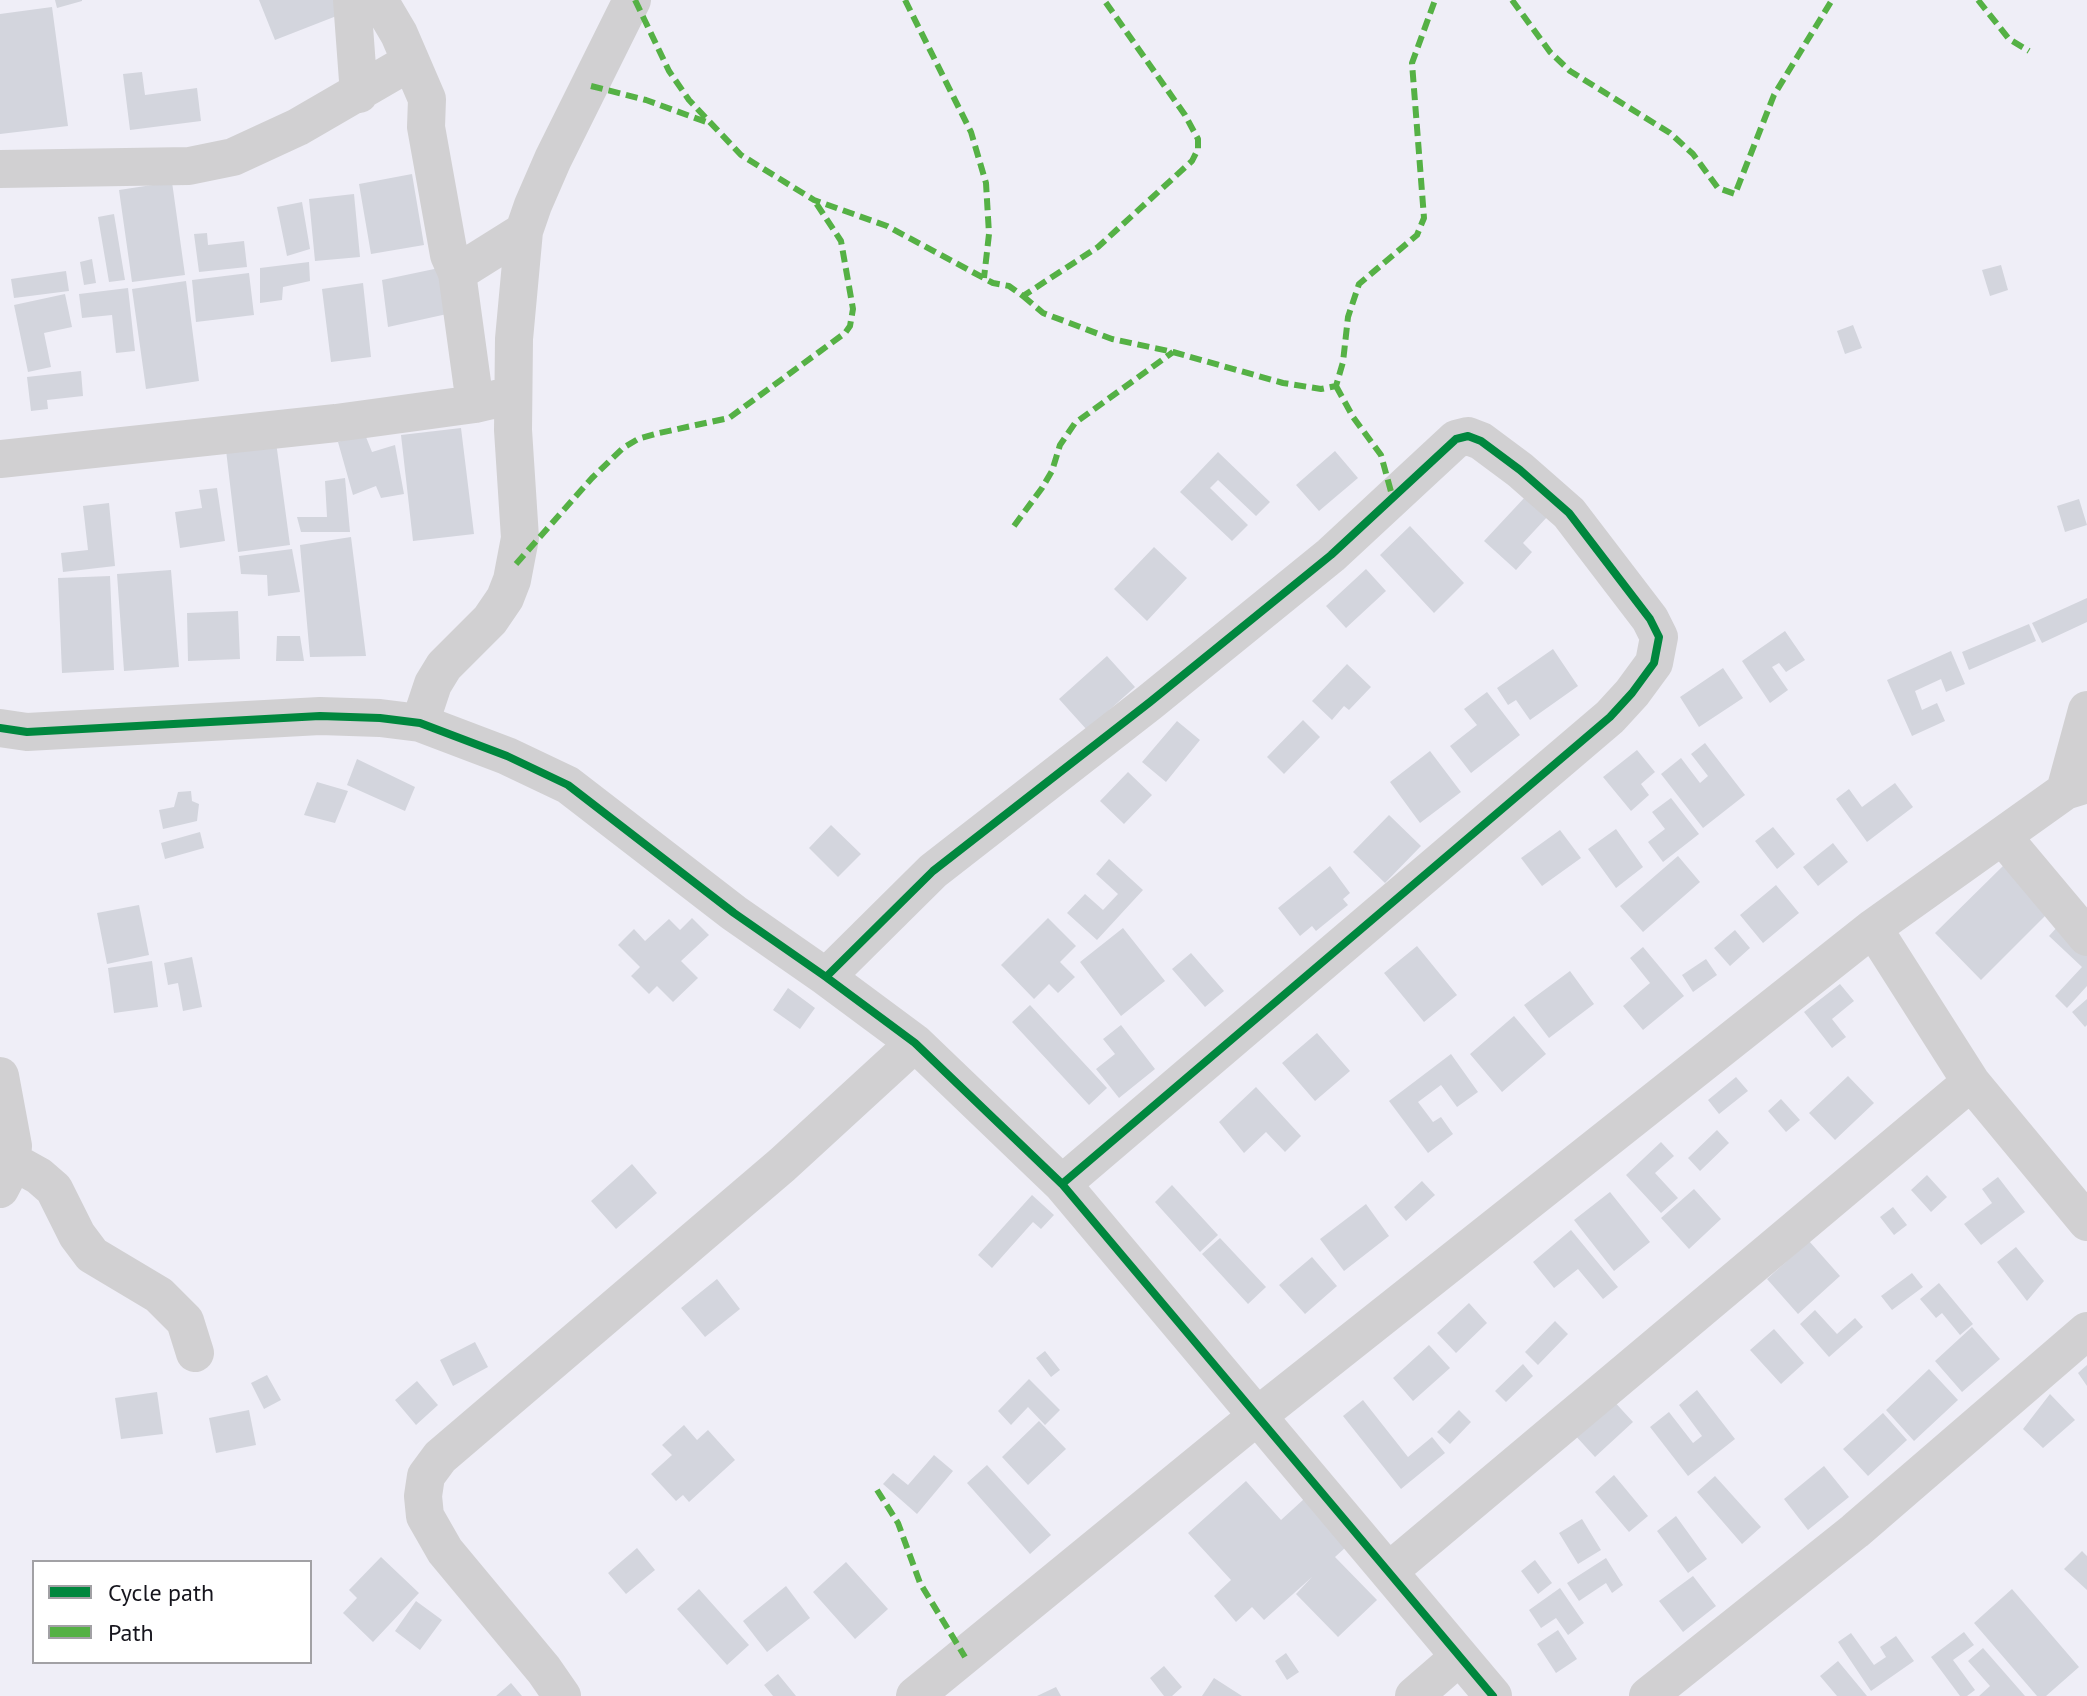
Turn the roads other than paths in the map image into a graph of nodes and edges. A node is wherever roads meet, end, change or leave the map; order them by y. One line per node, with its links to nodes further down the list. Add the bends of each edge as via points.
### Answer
1 (352, 0): 5 (street)
2 (379, 0): 4 (street)
3 (632, 0): 7 (street, via 553,159)
4 (410, 62): 5 (street); 8 (street, via 428,103 426,127 449,255)
5 (359, 94): 6 (street, via 233,157 189,166)
6 (0, 169)
7 (524, 231): 8 (street); 9 (street)
8 (457, 273): 10 (street)
9 (513, 395): 10 (street); 13 (street, via 520,538 512,580 490,620 444,666)
10 (475, 404): 11 (street)
11 (0, 459)
12 (2087, 710): 15 (street)
13 (420, 723): 14 (street, via 320,716 27,732); 19 (street, via 568,785)
14 (0, 728)
15 (2076, 787): 16 (street)
16 (2003, 837): 17 (street); 18 (street)
17 (1873, 928): 22 (street); 28 (street)
18 (2087, 937)
19 (826, 977): 20 (street); 24 (street, via 933,871 1331,555 1456,439 1481,441 1520,470 1569,513 1650,619 1659,637 1654,663 1586,738)
20 (915, 1043): 24 (street); 31 (street, via 782,1165 440,1457 426,1476 425,1516 445,1551)
21 (0, 1076): 23 (street, via 13,1146)
22 (1971, 1082): 25 (street); 29 (street)
23 (6, 1175): 27 (street, via 39,1176 54,1189 92,1255 159,1295 185,1321)
24 (1062, 1184): 28 (street)
25 (2087, 1222)
26 (2087, 1331): 35 (street, via 1855,1531)
27 (195, 1353)
28 (1256, 1417): 29 (street); 32 (street)
29 (1389, 1571): 30 (street)
30 (1459, 1657): 33 (street); 34 (street)
31 (562, 1696)
32 (915, 1696)
33 (1414, 1696)
34 (1493, 1696)
35 (1648, 1696)

